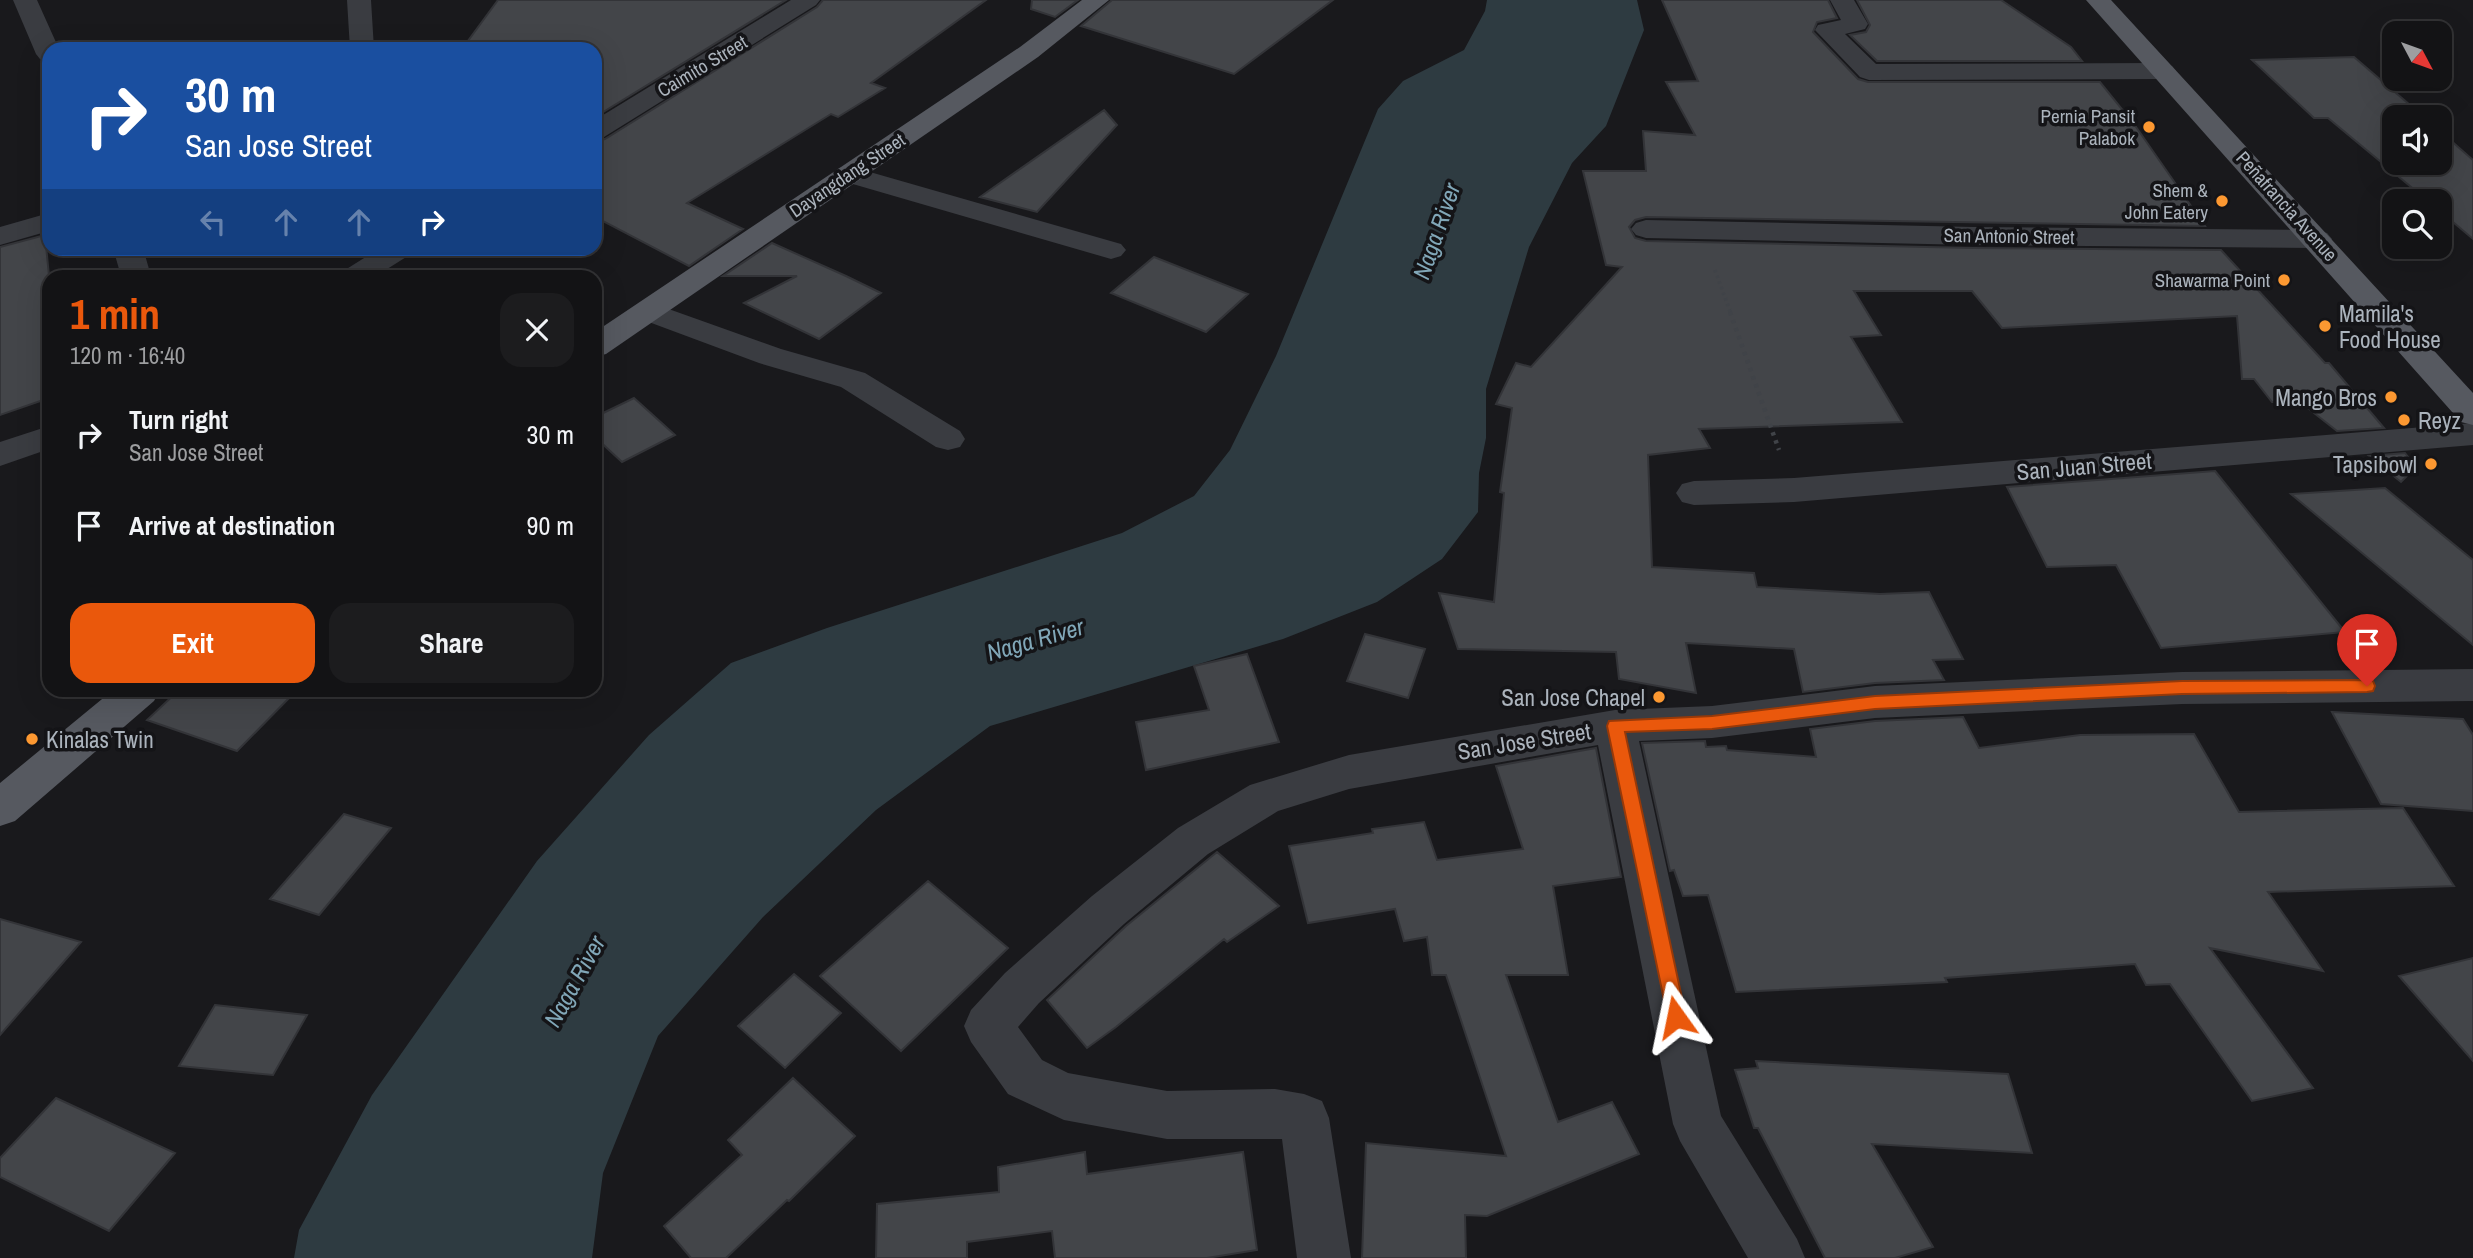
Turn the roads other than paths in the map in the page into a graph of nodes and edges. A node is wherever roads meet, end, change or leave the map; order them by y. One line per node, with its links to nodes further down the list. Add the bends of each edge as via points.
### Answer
1 (26, 0): 7 (street)
2 (359, 0): 8 (street)
3 (808, 0): 10 (street, Caimito Street)
4 (1097, 0): 11 (main road, Dayangdang Street, via 1029,52)
5 (1842, 0): 9 (street, via 1856,24 1828,30 1869,72)
6 (2098, 0): 9 (main road, Peñafrancia Avenue)
7 (44, 42)
8 (362, 42)
9 (2163, 71): 15 (main road, Peñafrancia Avenue)
10 (602, 127)
11 (849, 174): 16 (street); 19 (main road, Dayangdang Street)
12 (42, 224): 14 (street)
13 (1646, 229): 15 (street, San Antonio Street)
14 (0, 236)
15 (2317, 239): 21 (main road, Peñafrancia Avenue)
16 (1111, 250)
17 (388, 256): 18 (street)
18 (366, 270)
19 (649, 311): 20 (main road, Dayangdang Street); 23 (street, via 770,356 853,380)
20 (602, 342)
21 (2473, 414)
22 (2473, 434): 26 (street, San Juan Street, via 1794,490)
23 (948, 439)
24 (42, 440): 25 (street)
25 (0, 454)
26 (1694, 492)
27 (2473, 685): 29 (street, San Jose Street, via 2182,688 1875,702 1712,722)
28 (132, 697): 30 (main road)
29 (1615, 726): 31 (street, San Jose Street, via 1349,772 1265,797 1193,841 1108,910 1022,988 988,1026 1025,1077 1064,1096 1167,1115 1275,1113 1304,1118); 32 (street, via 1698,1124)
30 (0, 808)
31 (1324, 1258)
32 (1778, 1258)

